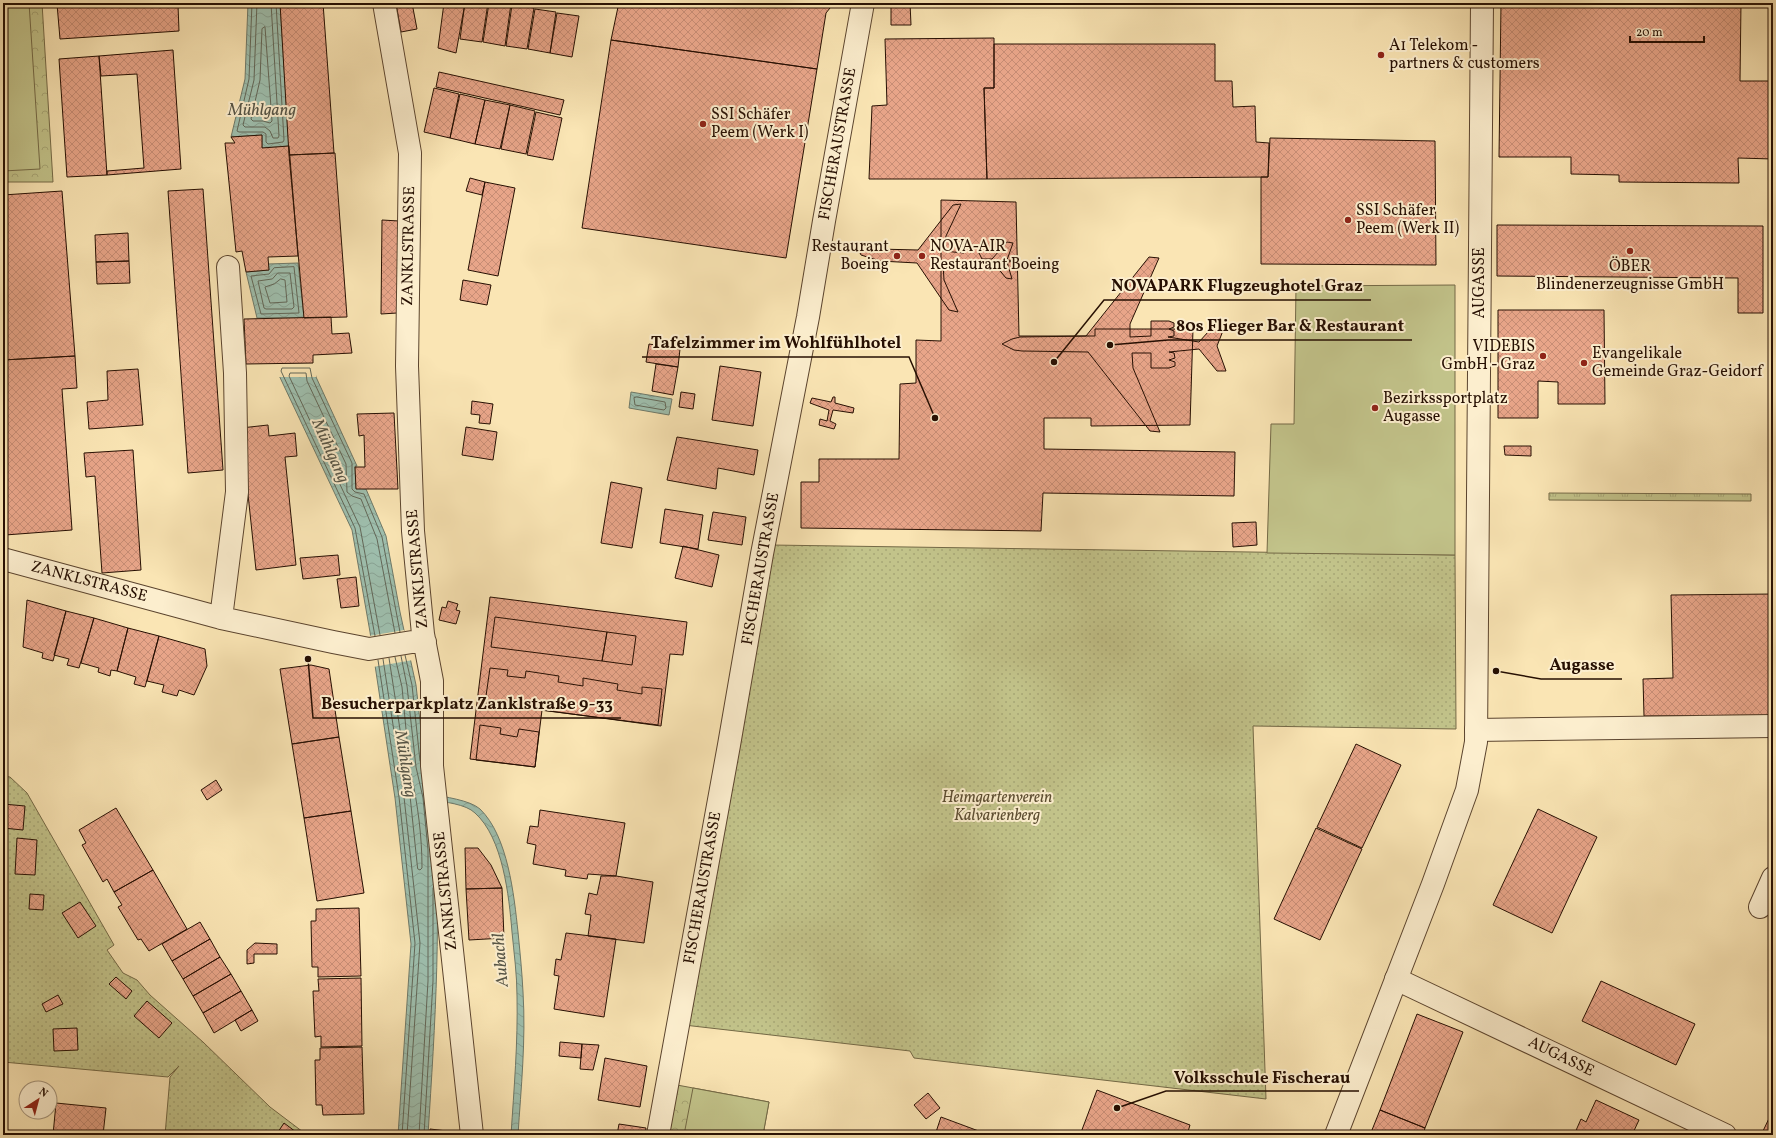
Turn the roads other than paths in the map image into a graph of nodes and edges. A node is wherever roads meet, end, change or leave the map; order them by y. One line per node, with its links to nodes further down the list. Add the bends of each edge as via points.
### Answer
1 (384, 3): 7 (street, ZANKLSTRASSE, via 410,153 407,366)
2 (863, 3): 14 (street, FISCHERAUSTRASSE, via 807,325 762,554)
3 (1482, 3): 9 (street, AUGASSE)
4 (228, 267): 6 (street, via 235,373 237,492)
5 (3, 559): 6 (street, ZANKLSTRASSE)
6 (221, 618): 7 (street, ZANKLSTRASSE, via 369,649)
7 (418, 642): 13 (street, ZANKLSTRASSE, via 432,681 432,766)
8 (1773, 726): 9 (street)
9 (1476, 730): 12 (street, AUGASSE, via 1467,790)
10 (1773, 878): 11 (street)
11 (1760, 907)
12 (1396, 979): 15 (street, AUGASSE); 16 (street, AUGASSE)
13 (472, 1135)
14 (658, 1135)
15 (1336, 1135)
16 (1725, 1135)

